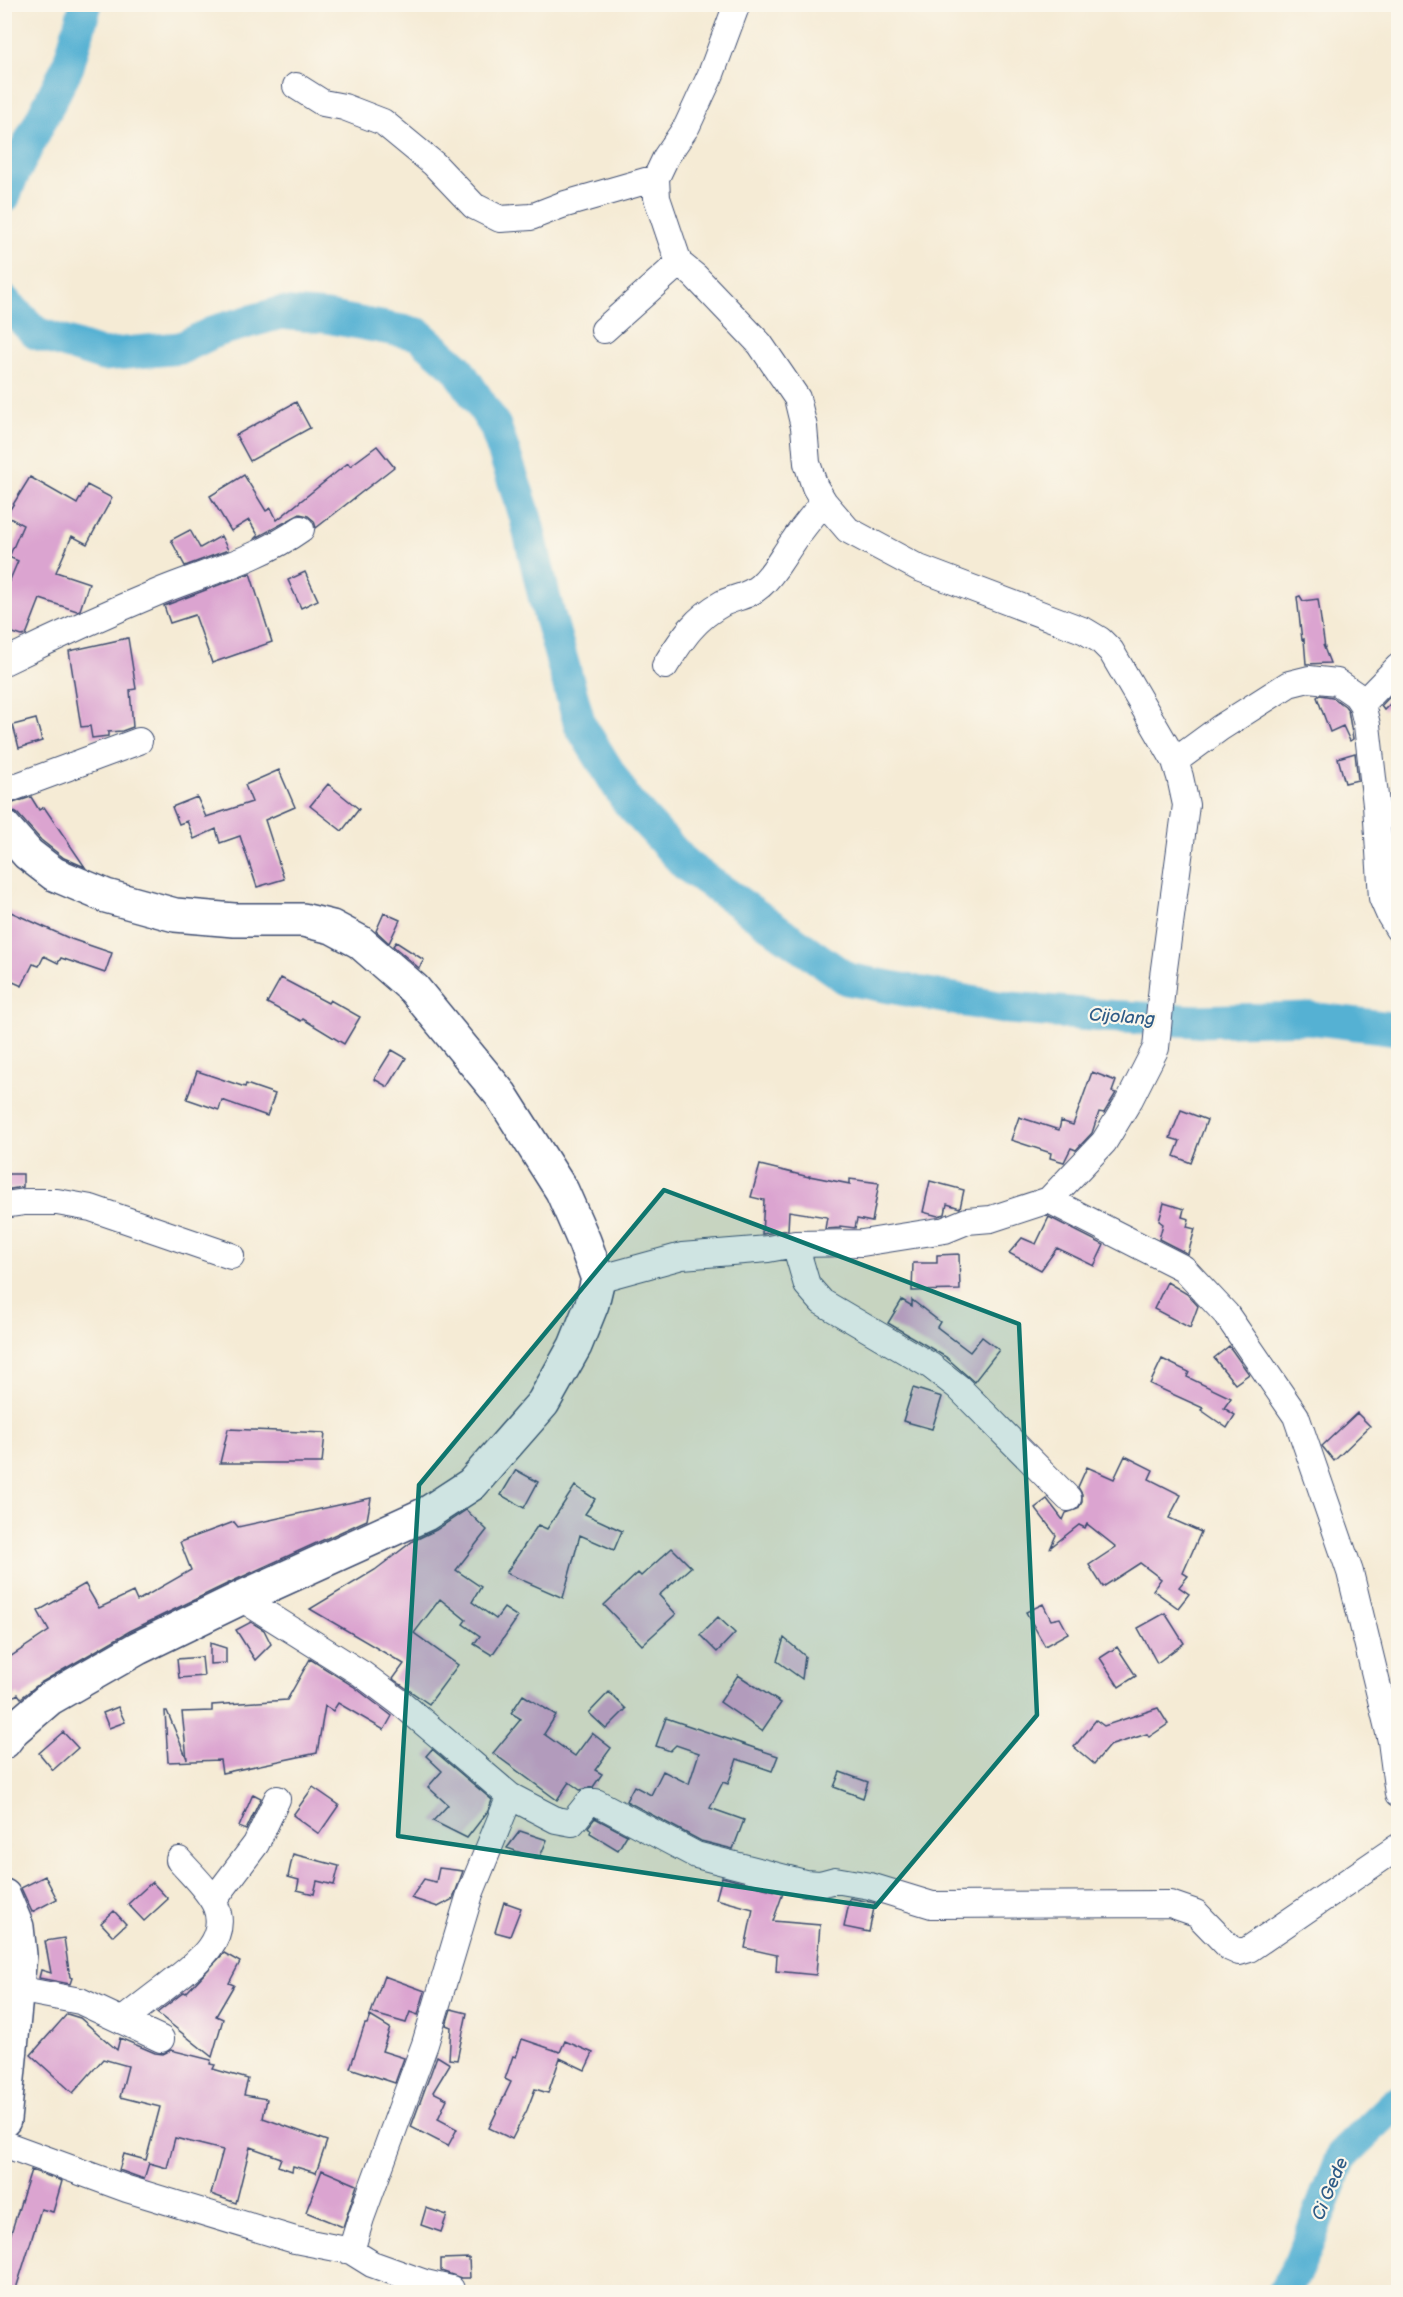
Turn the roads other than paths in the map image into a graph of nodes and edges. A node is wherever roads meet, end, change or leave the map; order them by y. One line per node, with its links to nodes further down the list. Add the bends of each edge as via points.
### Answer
1 (738, 4): 3 (street, via 687,126)
2 (296, 86): 3 (street, via 323,103 383,122 434,164 474,206 500,219 531,217)
3 (656, 178): 4 (street, via 657,198)
4 (679, 262): 5 (street); 6 (street, via 760,344 797,398 807,464)
5 (604, 330)
6 (824, 502): 9 (street, via 771,575 744,597 704,614 685,634); 13 (street, via 848,530 918,568 1101,640)
7 (301, 529): 8 (street, via 256,556 166,589)
8 (4, 662)
9 (665, 666)
10 (1398, 667): 11 (street)
11 (1362, 704): 13 (street, via 1337,682 1309,679 1289,684); 16 (street, via 1376,805 1382,898)
12 (139, 741): 14 (street)
13 (1174, 761): 17 (street, via 1186,805 1156,1048 1104,1142)
14 (4, 791)
15 (4, 827): 21 (highway, via 28,854 54,874 106,896 175,915 303,920 332,927 360,942 414,989 501,1095 562,1191)
16 (1398, 929)
17 (1049, 1200): 19 (street, via 945,1230 862,1243); 25 (street, via 1183,1268 1226,1314 1296,1416 1350,1572 1391,1741)
18 (4, 1205): 20 (street, via 57,1202 91,1208)
19 (795, 1244): 21 (street, via 682,1256); 22 (street, via 807,1285 822,1302 931,1366 958,1387)
20 (231, 1256)
21 (598, 1279): 23 (highway, via 575,1346 543,1403 472,1484 426,1514)
22 (1068, 1498)
23 (241, 1598): 24 (highway, via 138,1648 49,1700); 26 (street, via 362,1674)
24 (4, 1742)
25 (1398, 1794)
26 (510, 1797): 28 (street, via 556,1820 572,1823 589,1802 596,1802 696,1855 805,1883 835,1880 870,1886 932,1905 1170,1904 1196,1913 1230,1948 1239,1952 1249,1949); 37 (street, via 470,1894 425,2044 361,2218)
27 (277, 1799): 31 (street, via 256,1844)
28 (1398, 1847)
29 (179, 1860): 31 (street)
30 (4, 1896): 32 (highway, via 17,1926)
31 (213, 1901): 33 (street, via 217,1910 216,1936 204,1955)
32 (17, 1989): 33 (street, via 80,2001); 35 (highway)
33 (122, 2021): 34 (street)
34 (161, 2039)
35 (4, 2120)
36 (4, 2144): 37 (street, via 127,2189)
37 (362, 2257): 38 (street, via 425,2283); 39 (street)
38 (451, 2289)
39 (394, 2292)

